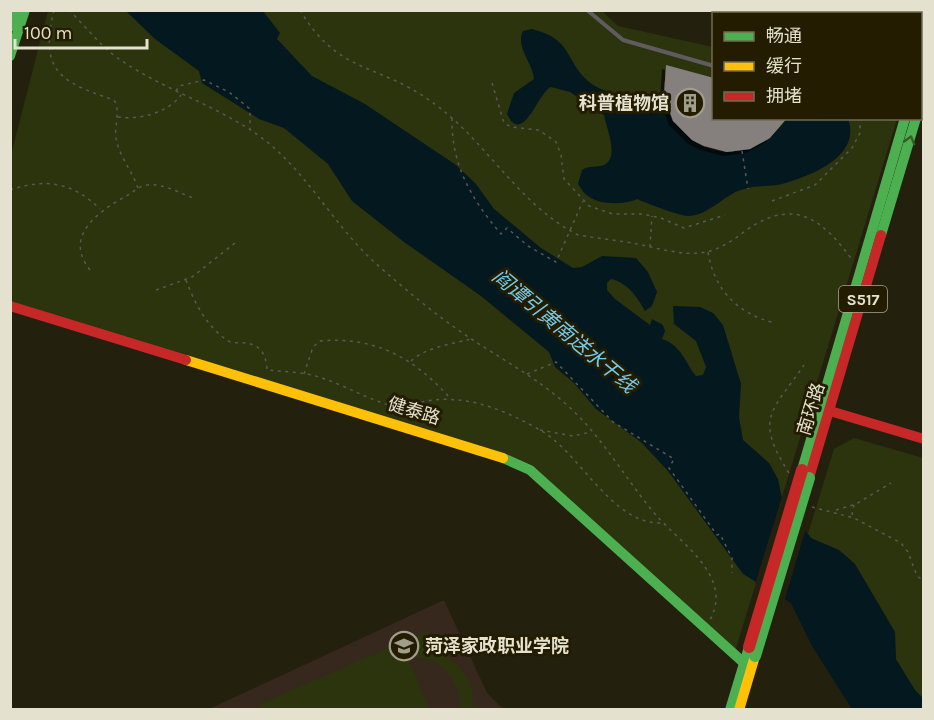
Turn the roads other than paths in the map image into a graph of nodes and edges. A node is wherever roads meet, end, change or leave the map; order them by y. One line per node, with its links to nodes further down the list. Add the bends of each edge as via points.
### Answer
1 (16, 10): 4 (main road)
2 (25, 10): 5 (main road)
3 (587, 10): 6 (lane, via 623,40)
4 (10, 27)
5 (10, 56)
6 (712, 65)
7 (904, 120): 12 (main road, 南环路 / S517)
8 (915, 120): 10 (main road, 南环路 / S517, one-way to 8)
9 (10, 306): 14 (main road, 健泰路, via 508,459 530,470)
10 (830, 411): 11 (main road); 12 (main road, 南环路 / S517)
11 (924, 438)
12 (801, 475): 13 (main road, 南环路 / S517, bridge)
13 (752, 652): 14 (main road, 南环路 / S517); 16 (main road, 南环路 / S517)
14 (744, 663): 15 (main road, 南环路 / S517)
15 (730, 710)
16 (739, 710)

